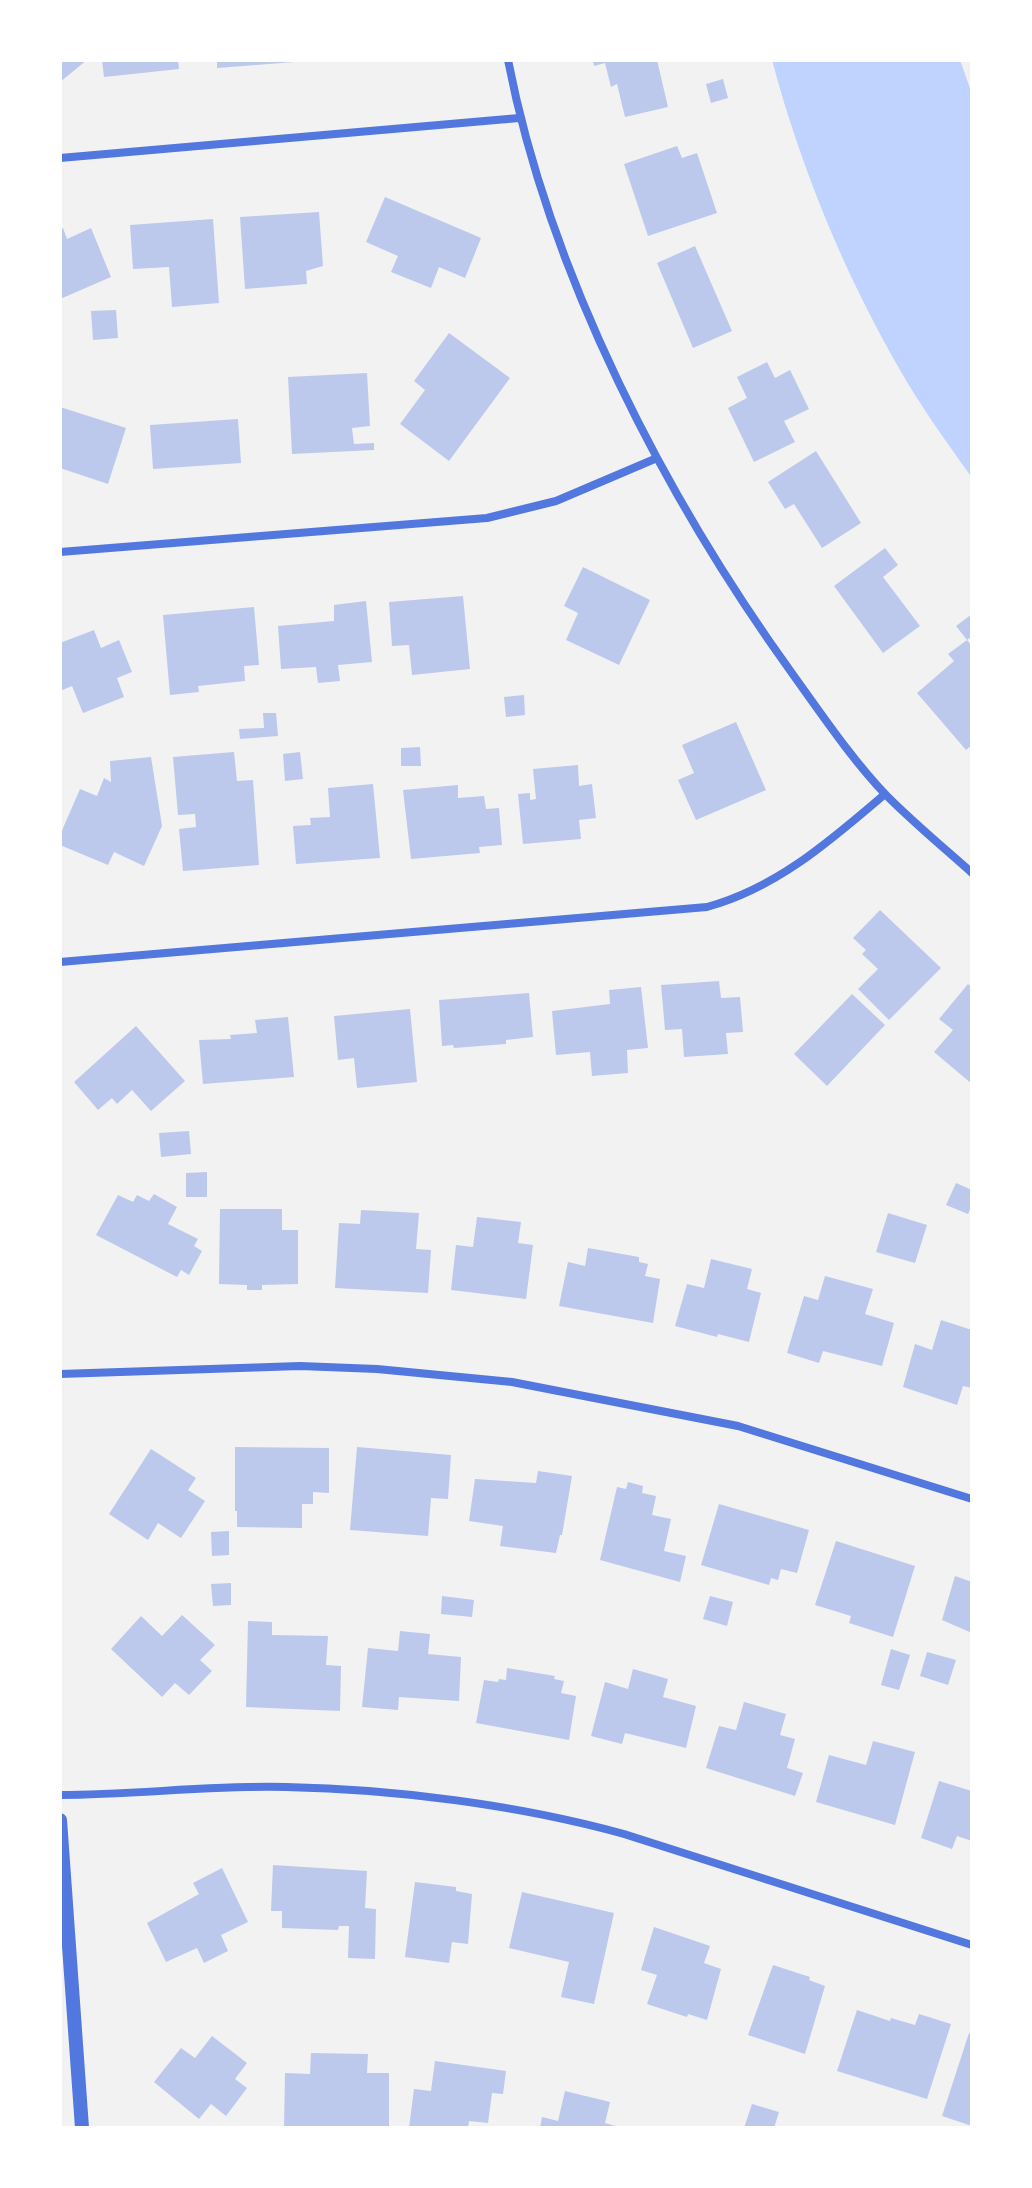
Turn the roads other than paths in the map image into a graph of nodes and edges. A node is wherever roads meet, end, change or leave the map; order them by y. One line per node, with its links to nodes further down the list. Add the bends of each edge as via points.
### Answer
1 (508, 60): 2 (street)
2 (519, 118): 3 (street); 4 (street, via 578,287)
3 (60, 158)
4 (657, 458): 5 (street, via 556,501 487,518); 6 (street, via 751,616)
5 (60, 552)
6 (885, 794): 7 (street); 8 (street, via 783,874 707,907)
7 (972, 873)
8 (60, 962)
9 (60, 1374): 10 (street, via 338,1367 512,1382 738,1426)
10 (972, 1499)
11 (60, 1795): 13 (street, via 287,1787 523,1811 624,1834)
12 (60, 1820): 14 (street)
13 (972, 1945)
14 (82, 2128)

